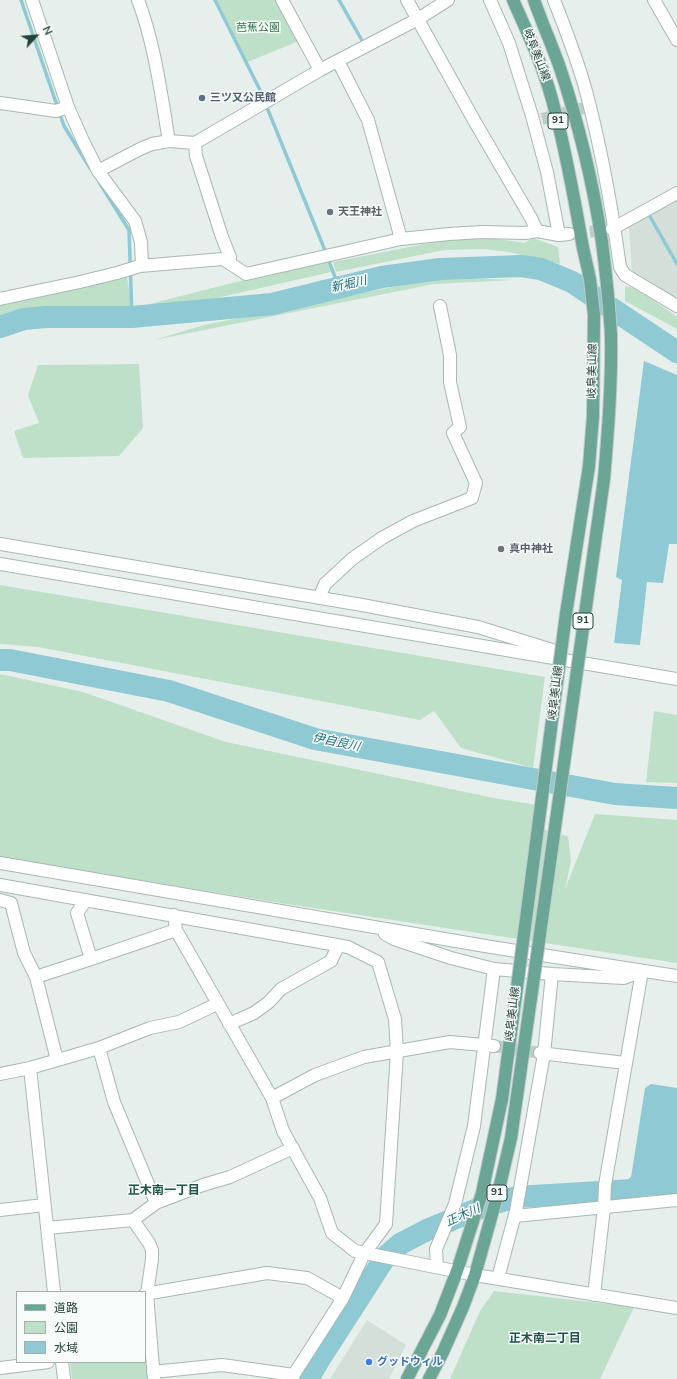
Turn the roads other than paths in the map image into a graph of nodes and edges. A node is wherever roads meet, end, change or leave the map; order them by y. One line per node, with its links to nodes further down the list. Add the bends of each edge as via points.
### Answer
1 (32, 0): 16 (street)
2 (138, 0): 17 (street, via 154,55)
3 (282, 0): 14 (street)
4 (408, 0): 11 (street)
5 (448, 0): 11 (street)
6 (490, 0): 22 (street, via 538,120 547,172 564,235)
7 (513, 0): 70 (main road, 岐阜美山線 / 91, bridge, via 536,51 555,110 590,279 594,315 593,416 589,466 565,622 502,1099 482,1193)
8 (534, 0): 71 (main road, 岐阜美山線 / 91, bridge, via 560,68 595,196 611,334 609,423 604,479 511,1138)
9 (554, 0): 21 (street, via 572,48 605,175)
10 (654, 0): 12 (street)
11 (418, 19): 13 (street); 22 (street)
12 (677, 40)
13 (338, 61): 14 (street); 23 (street, via 368,120)
14 (320, 70): 18 (street)
15 (0, 103): 16 (street, via 56,111)
16 (68, 107): 19 (street)
17 (169, 141): 18 (street); 19 (street, via 140,149)
18 (195, 143): 24 (street, via 196,156 230,257)
19 (98, 171): 25 (street, via 135,221)
20 (677, 193): 21 (street)
21 (613, 229): 28 (street, via 620,267 625,275)
22 (537, 231): 23 (street, via 525,234 482,232)
23 (401, 239): 24 (street, via 246,274)
24 (229, 263): 25 (street, via 223,259)
25 (142, 266): 26 (street)
26 (0, 299)
27 (440, 306): 31 (street, via 450,355 450,382 460,427 453,433 476,483 472,498 413,521 382,538 325,584)
28 (677, 306)
29 (0, 544): 31 (street)
30 (0, 564): 33 (street)
31 (319, 598): 32 (street, via 478,627)
32 (552, 650)
33 (677, 679)
34 (0, 864): 39 (street)
35 (0, 885): 37 (street)
36 (0, 900): 47 (street, via 11,903 24,953)
37 (86, 900): 38 (street); 42 (street, via 77,913)
38 (174, 915): 40 (street); 41 (street)
39 (372, 927): 43 (street, via 394,939); 44 (street)
40 (176, 930): 42 (street); 48 (street)
41 (338, 946): 49 (street, via 331,960 281,989 254,1013); 52 (street, via 348,947 378,962 395,1018)
42 (91, 959): 47 (street)
43 (494, 969): 45 (street); 50 (street)
44 (642, 971): 45 (street, via 624,978); 46 (street); 55 (street)
45 (552, 974): 53 (street)
46 (677, 976)
47 (36, 977): 54 (street)
48 (217, 1004): 49 (street); 51 (street, via 179,1022 150,1028)
49 (229, 1024): 58 (street)
50 (489, 1045): 52 (street, via 450,1042); 69 (street, via 474,1126 454,1204 436,1249)
51 (99, 1048): 54 (street); 61 (street, via 114,1102)
52 (397, 1052): 58 (street, via 364,1057 315,1075); 68 (street, via 386,1224)
53 (542, 1053): 55 (street); 65 (street)
54 (57, 1060): 56 (street)
55 (625, 1063): 63 (street, via 605,1186)
56 (30, 1068): 57 (street); 62 (street)
57 (0, 1074)
58 (272, 1098): 59 (street, via 283,1131)
59 (293, 1148): 61 (street, via 230,1177); 68 (street, via 320,1198 332,1233 355,1251)
60 (677, 1200): 63 (street)
61 (156, 1203): 66 (street)
62 (44, 1205): 64 (street); 67 (street)
63 (605, 1205): 65 (street); 75 (street)
64 (0, 1210)
65 (516, 1213): 72 (street)
66 (133, 1220): 67 (street); 74 (street, via 152,1250)
67 (47, 1228): 73 (street)
68 (364, 1254): 69 (street); 76 (street)
69 (437, 1267): 70 (street)
70 (457, 1271): 71 (street); 84 (main road, 岐阜美山線 / 91, via 440,1315)
71 (474, 1275): 72 (street); 85 (main road, 岐阜美山線 / 91, via 463,1307)
72 (498, 1278): 75 (street)
73 (54, 1291)
74 (146, 1294): 76 (street, via 267,1272 307,1278); 81 (street)
75 (594, 1295): 77 (street)
76 (343, 1298): 82 (street)
77 (677, 1308)
78 (40, 1363): 80 (street)
79 (62, 1363): 83 (street)
80 (0, 1368)
81 (154, 1375): 82 (street, via 222,1364)
82 (292, 1377)
83 (64, 1379)
84 (406, 1379)
85 (429, 1379)

